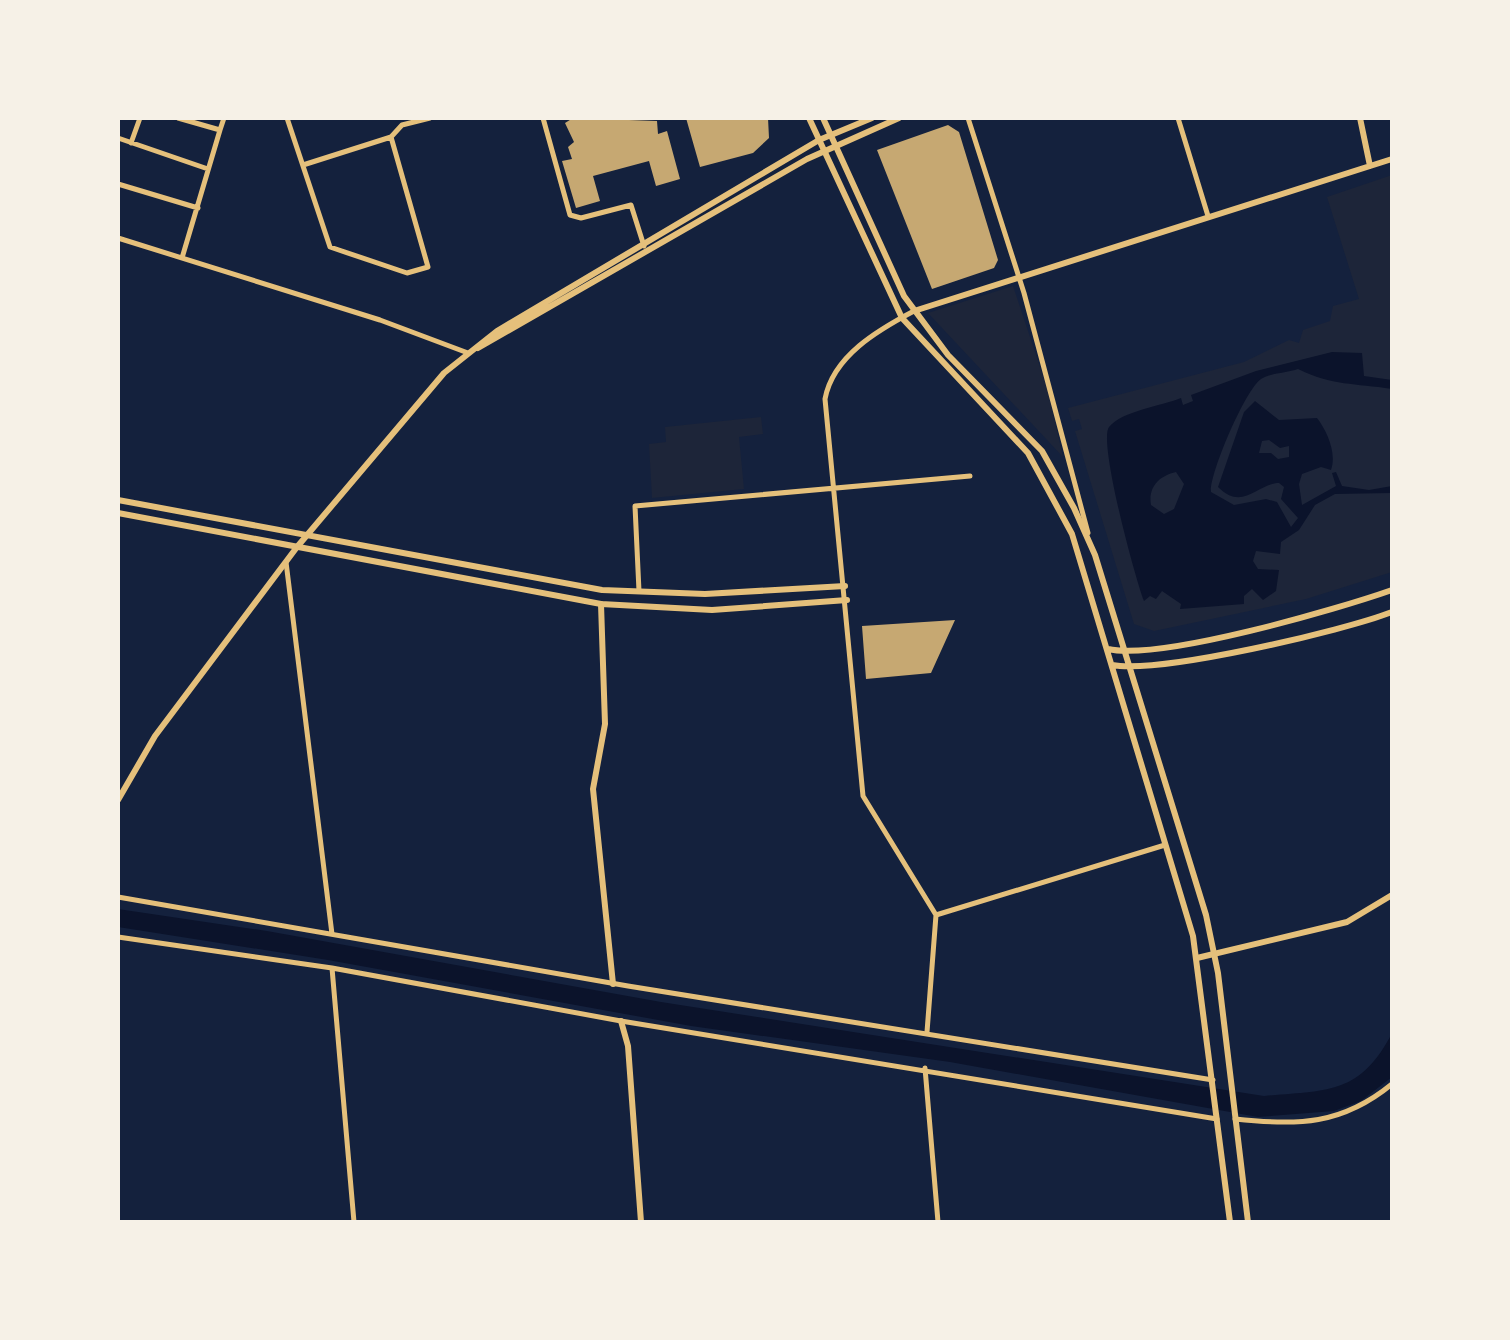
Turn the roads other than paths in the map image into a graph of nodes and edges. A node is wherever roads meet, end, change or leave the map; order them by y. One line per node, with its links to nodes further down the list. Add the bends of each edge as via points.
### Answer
1 (140, 118): 21 (street)
2 (178, 118): 16 (street)
3 (224, 118): 16 (street)
4 (288, 118): 25 (street)
5 (400, 118): 15 (street)
6 (430, 118): 15 (street)
7 (543, 118): 32 (street, via 570,214 581,218 631,205)
8 (809, 118): 20 (main road)
9 (823, 118): 17 (main road)
10 (872, 118): 17 (main road)
11 (899, 118): 22 (main road)
12 (968, 118): 34 (street)
13 (1178, 118): 30 (street)
14 (1360, 118): 26 (main road)
15 (402, 126): 18 (street)
16 (220, 130): 27 (street)
17 (830, 134): 20 (main road); 22 (main road)
18 (392, 137): 25 (street); 25 (street, via 428,267 407,272 330,247)
19 (118, 138): 21 (street)
20 (820, 140): 23 (main road); 32 (main road)
21 (131, 143): 27 (street)
22 (835, 144): 23 (main road); 35 (main road)
23 (824, 150): 36 (main road); 37 (main road)
24 (1392, 159): 26 (main road)
25 (303, 164)
26 (1370, 166): 30 (main road)
27 (208, 169): 29 (street)
28 (118, 184): 29 (street)
29 (198, 208): 33 (street)
30 (1208, 216): 34 (main road)
31 (118, 238): 33 (street)
32 (644, 246): 37 (main road)
33 (182, 258): 37 (street)
34 (1018, 276): 35 (main road); 44 (street)
35 (914, 311): 36 (street); 44 (main road, via 1042,452)
36 (902, 318): 39 (street, via 831,377 825,399); 52 (main road, via 1028,453 1078,551)
37 (468, 353): 42 (main road, via 444,372)
38 (970, 476): 39 (street)
39 (834, 488): 46 (street); 48 (street, via 635,506)
40 (118, 500): 42 (main road)
41 (118, 513): 43 (main road)
42 (307, 534): 43 (main road); 48 (main road)
43 (297, 547): 45 (main road); 50 (main road)
44 (1094, 555): 53 (main road)
45 (286, 562): 56 (main road, via 155,736); 61 (street)
46 (845, 586): 48 (main road); 49 (street)
47 (1392, 590): 53 (main road, via 1312,616)
48 (638, 593)
49 (847, 600): 50 (main road, via 712,610); 60 (street, via 863,796)
50 (601, 604): 66 (main road, via 606,724 593,789)
51 (1392, 612): 55 (main road, via 1329,631)
52 (1107, 648): 53 (main road); 54 (main road)
53 (1124, 651): 55 (main road)
54 (1112, 665): 55 (main road); 57 (main road)
55 (1130, 667): 63 (main road)
56 (118, 800)
57 (1168, 844): 60 (street); 64 (main road)
58 (1392, 895): 63 (main road, via 1347,922)
59 (118, 897): 61 (street)
60 (936, 914): 68 (street)
61 (332, 934): 66 (street)
62 (118, 937): 65 (street)
63 (1215, 956): 64 (main road); 73 (main road)
64 (1198, 958): 70 (main road)
65 (332, 968): 67 (street); 74 (street)
66 (613, 984): 68 (street)
67 (622, 1018): 69 (street); 75 (main road)
68 (927, 1032): 70 (street)
69 (925, 1068): 72 (street); 76 (street)
70 (1213, 1080): 72 (main road)
71 (1392, 1084): 73 (street, via 1349,1114 1273,1124)
72 (1218, 1119): 77 (main road)
73 (1235, 1119): 78 (main road)
74 (354, 1222)
75 (641, 1222)
76 (938, 1222)
77 (1230, 1222)
78 (1248, 1222)

